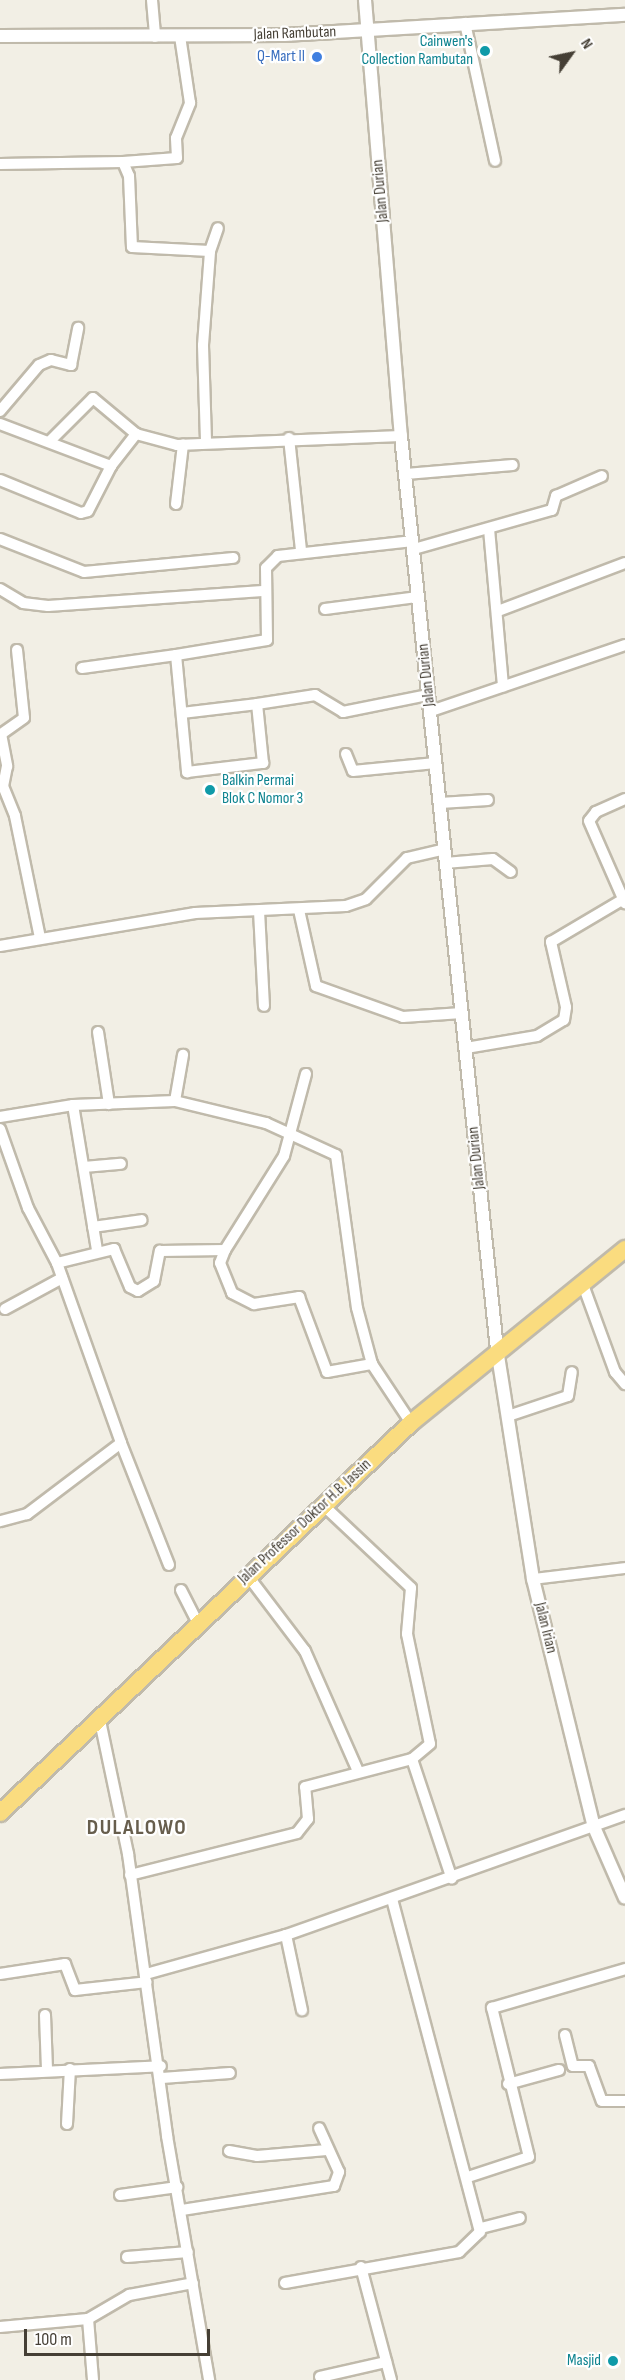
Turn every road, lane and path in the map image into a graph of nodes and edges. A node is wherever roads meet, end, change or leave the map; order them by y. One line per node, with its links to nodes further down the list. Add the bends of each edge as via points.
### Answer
1 (152, 0): 8 (street)
2 (365, 0): 5 (street, Jalan Durian)
3 (625, 15): 4 (street, Jalan Rambutan)
4 (465, 23): 5 (street, Jalan Rambutan); 9 (street)
5 (367, 32): 7 (street, Jalan Rambutan); 18 (street, Jalan Durian)
6 (0, 36): 8 (street, Jalan Rambutan)
7 (180, 36): 8 (street, Jalan Rambutan); 10 (street, via 190,103 176,138 177,158)
8 (155, 37)
9 (495, 161)
10 (123, 162): 11 (street); 13 (street, via 129,176 132,247)
11 (0, 164)
12 (218, 228): 13 (street)
13 (210, 251): 20 (street, via 202,362)
14 (78, 328): 15 (street, via 71,365 42,363)
15 (0, 411)
16 (0, 424): 21 (street)
17 (136, 434): 21 (street, via 93,398); 22 (street); 24 (street)
18 (401, 436): 19 (street); 25 (street, Jalan Durian)
19 (289, 438): 20 (street); 32 (street)
20 (206, 441): 22 (street)
21 (49, 442): 24 (street)
22 (183, 444): 28 (street)
23 (513, 465): 25 (street)
24 (111, 466): 27 (street, via 88,511 81,513)
25 (406, 474): 31 (street, Jalan Durian)
26 (602, 476): 29 (street, via 556,496 552,510)
27 (0, 480)
28 (176, 504)
29 (489, 529): 31 (street); 39 (street)
30 (0, 539): 33 (street, via 84,572)
31 (413, 545): 32 (street); 37 (street, Jalan Durian)
32 (301, 550): 36 (street, via 270,562)
33 (233, 558)
34 (625, 563): 39 (street)
35 (0, 590): 36 (street, via 23,603 48,606)
36 (262, 591): 42 (street, via 267,640)
37 (418, 597): 38 (street); 45 (street, Jalan Durian)
38 (325, 609)
39 (498, 611): 44 (street)
40 (625, 645): 44 (street)
41 (17, 650): 49 (street, via 24,718)
42 (176, 655): 43 (street); 48 (street)
43 (82, 668)
44 (503, 686): 47 (street)
45 (428, 695): 46 (street, via 343,712 315,695); 47 (street, Jalan Durian)
46 (257, 704): 48 (street); 48 (street, via 264,759 259,767 189,774)
47 (431, 711): 51 (street, Jalan Durian)
48 (182, 713)
49 (0, 734): 60 (street, via 7,766 4,791 15,816)
50 (346, 754): 51 (street, via 352,771)
51 (436, 763): 54 (street, Jalan Durian)
52 (625, 799): 57 (street, via 596,812 589,821)
53 (488, 800): 54 (street)
54 (440, 803): 55 (street, Jalan Durian)
55 (444, 856): 56 (street, via 493,859); 58 (street, via 401,862 366,899); 63 (street, Jalan Durian)
56 (511, 872)
57 (624, 902): 65 (street, via 551,942 566,1007 564,1020 537,1036)
58 (300, 910): 59 (street); 63 (street, via 316,986 403,1017)
59 (259, 911): 60 (street, via 195,913); 62 (street)
60 (40, 938): 61 (street)
61 (0, 946)
62 (264, 1006)
63 (462, 1013): 65 (street, Jalan Durian)
64 (98, 1032): 69 (street)
65 (466, 1048): 85 (street, Jalan Durian)
66 (183, 1055): 68 (street)
67 (306, 1074): 73 (street)
68 (175, 1101): 69 (street); 73 (street, via 249,1117)
69 (109, 1104): 70 (street)
70 (74, 1105): 71 (street); 75 (street)
71 (0, 1117)
72 (0, 1129): 81 (street, via 28,1208)
73 (290, 1134): 80 (street, via 278,1168); 86 (street, via 328,1150 339,1162 348,1258)
74 (121, 1164): 75 (street)
75 (84, 1167): 77 (street)
76 (142, 1220): 77 (street)
77 (93, 1227): 79 (street)
78 (625, 1249): 83 (highway, Jalan Professor Doktor H.B. Jassin)
79 (97, 1250): 80 (street, via 119,1253 130,1287 138,1292 154,1281 160,1251); 81 (street)
80 (225, 1250): 86 (street, via 220,1263 232,1293 254,1304 299,1297 327,1372)
81 (57, 1263): 82 (street)
82 (62, 1278): 84 (street); 91 (street)
83 (582, 1282): 85 (highway, Jalan Professor Doktor H.B. Jassin); 88 (street, via 615,1372)
84 (5, 1309)
85 (497, 1348): 89 (street, Jalan Irian); 90 (highway, Jalan Professor Doktor H.B. Jassin)
86 (372, 1364): 90 (street)
87 (572, 1372): 89 (street, via 568,1396)
88 (625, 1384)
89 (508, 1416): 97 (street, Jalan Irian)
90 (411, 1423): 92 (highway, Jalan Professor Doktor H.B. Jassin)
91 (121, 1443): 93 (street, via 27,1514); 94 (street)
92 (323, 1505): 96 (highway, Jalan Professor Doktor H.B. Jassin); 101 (street, via 411,1588 407,1634 430,1744)
93 (0, 1521)
94 (169, 1565)
95 (625, 1568): 97 (street)
96 (248, 1576): 99 (highway, Jalan Professor Doktor H.B. Jassin); 102 (street, via 304,1651)
97 (533, 1579): 105 (street, Jalan Irian)
98 (181, 1590): 99 (street)
99 (198, 1623): 100 (highway, Jalan Professor Doktor H.B. Jassin)
100 (99, 1716): 103 (highway, Jalan Professor Doktor H.B. Jassin); 106 (street)
101 (412, 1760): 102 (street); 107 (street)
102 (358, 1771): 106 (street, via 305,1787 308,1819 297,1833)
103 (0, 1813)
104 (625, 1815): 105 (street)
105 (594, 1827): 107 (street); 109 (street, Jalan Irian)
106 (130, 1875): 113 (street)
107 (452, 1879): 108 (street)
108 (392, 1898): 110 (street); 130 (street)
109 (625, 1898)
110 (286, 1935): 113 (street); 114 (street)
111 (625, 1969): 124 (street, via 492,2008)
112 (0, 1974): 113 (street, via 65,1964 75,1990)
113 (146, 1978): 117 (street)
114 (302, 2010)
115 (45, 2015): 119 (street)
116 (565, 2035): 125 (street, via 573,2066 589,2066 602,2101)
117 (161, 2066): 118 (street); 123 (street)
118 (70, 2069): 119 (street); 126 (street)
119 (47, 2070): 122 (street)
120 (559, 2070): 124 (street)
121 (230, 2073): 123 (street)
122 (0, 2074)
123 (162, 2078): 131 (street)
124 (508, 2084): 130 (street, via 529,2157)
125 (625, 2101)
126 (67, 2124)
127 (319, 2128): 128 (street)
128 (327, 2150): 129 (street, via 257,2156); 133 (street, via 339,2177 330,2187)
129 (230, 2151)
130 (468, 2177): 135 (street)
131 (177, 2187): 132 (street); 133 (street)
132 (120, 2195)
133 (182, 2210): 136 (street)
134 (520, 2218): 135 (street)
135 (481, 2228): 138 (street, via 472,2244 459,2252)
136 (188, 2252): 137 (street); 139 (street)
137 (127, 2258)
138 (361, 2267): 140 (street); 143 (street)
139 (193, 2283): 141 (street, via 129,2295); 146 (street)
140 (285, 2283)
141 (88, 2319): 142 (street); 145 (street)
142 (0, 2327)
143 (386, 2362): 144 (street); 147 (street)
144 (320, 2378)
145 (93, 2380)
146 (210, 2380)
147 (391, 2380)

